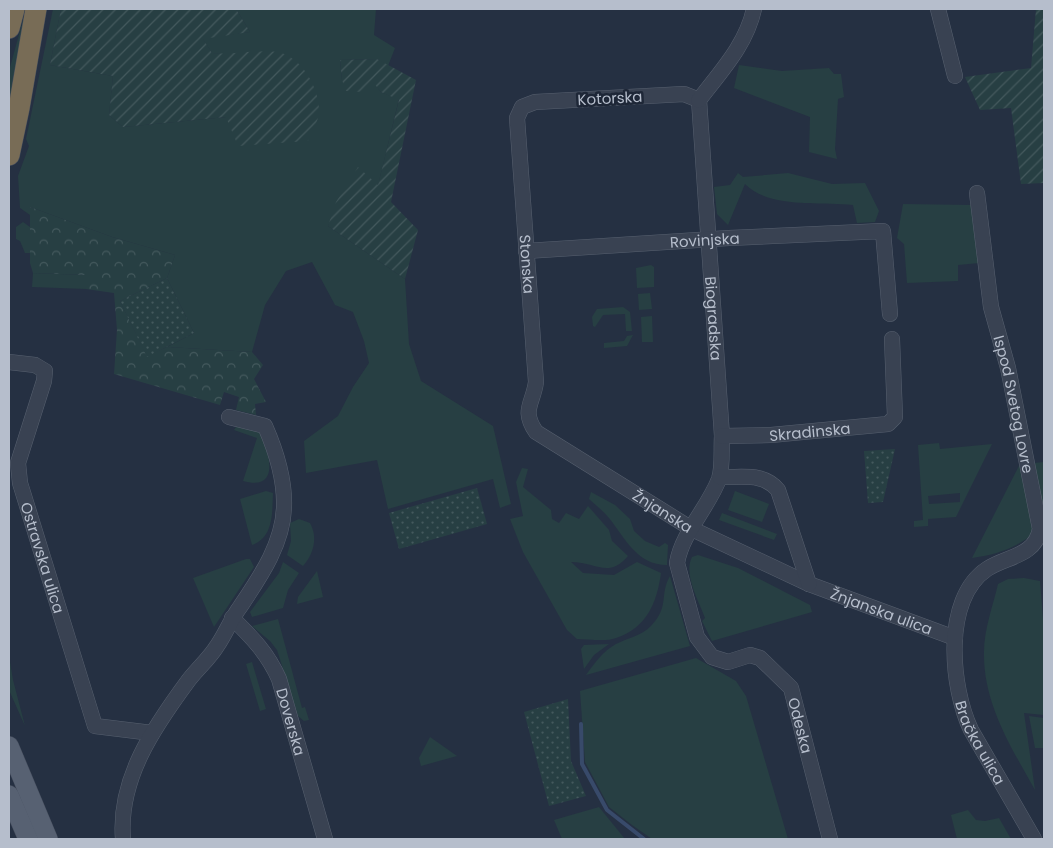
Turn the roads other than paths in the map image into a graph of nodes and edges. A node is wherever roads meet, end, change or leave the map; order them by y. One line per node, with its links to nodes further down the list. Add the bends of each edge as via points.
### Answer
1 (14, 9): 5 (highway)
2 (36, 9): 9 (highway)
3 (754, 9): 7 (street, via 750,27 737,51)
4 (938, 9): 6 (street)
5 (9, 28)
6 (956, 76)
7 (699, 100): 8 (street, Kotorska, via 684,94 535,102); 11 (street, Biogradska)
8 (522, 107): 12 (street, Stonska, via 517,118)
9 (9, 155)
10 (977, 193): 23 (street, Ispod Svetog Lovre, via 991,307 1008,368 1040,529 1033,545 1022,554 988,568 972,585 964,601)
11 (708, 239): 12 (street, Rovinjska); 13 (street, Rovinjska, via 884,231); 18 (street, Biogradska)
12 (526, 251): 17 (street, Stonska, via 536,382)
13 (890, 314)
14 (892, 339): 18 (street, Skradinska, via 895,417 888,424)
15 (9, 362): 24 (street, Ostravska ulica, via 35,365 45,371 18,463 20,483 95,726)
16 (229, 417): 22 (street, via 265,426 275,450 284,508 273,552)
17 (528, 420): 20 (street, Žnjanska, via 536,432)
18 (722, 436): 19 (street, Biogradska)
19 (720, 477): 20 (street, Biogradska); 21 (street, via 771,481 778,490)
20 (692, 529): 21 (street, Žnjanska); 31 (street, Odeska, via 677,563 697,637 712,656 728,662 750,655 760,658 791,688)
21 (809, 584): 23 (street, Žnjanska ulica)
22 (232, 618): 24 (street, via 217,646); 30 (street, Doverska, via 258,643 279,679)
23 (955, 638): 32 (street, Bračka ulica, via 956,684 965,717)
24 (152, 733): 29 (street, via 130,781 123,806)
25 (9, 746): 28 (main road)
26 (9, 795): 27 (main road)
27 (28, 839)
28 (48, 839)
29 (122, 839)
30 (325, 839)
31 (830, 839)
32 (1034, 839)

